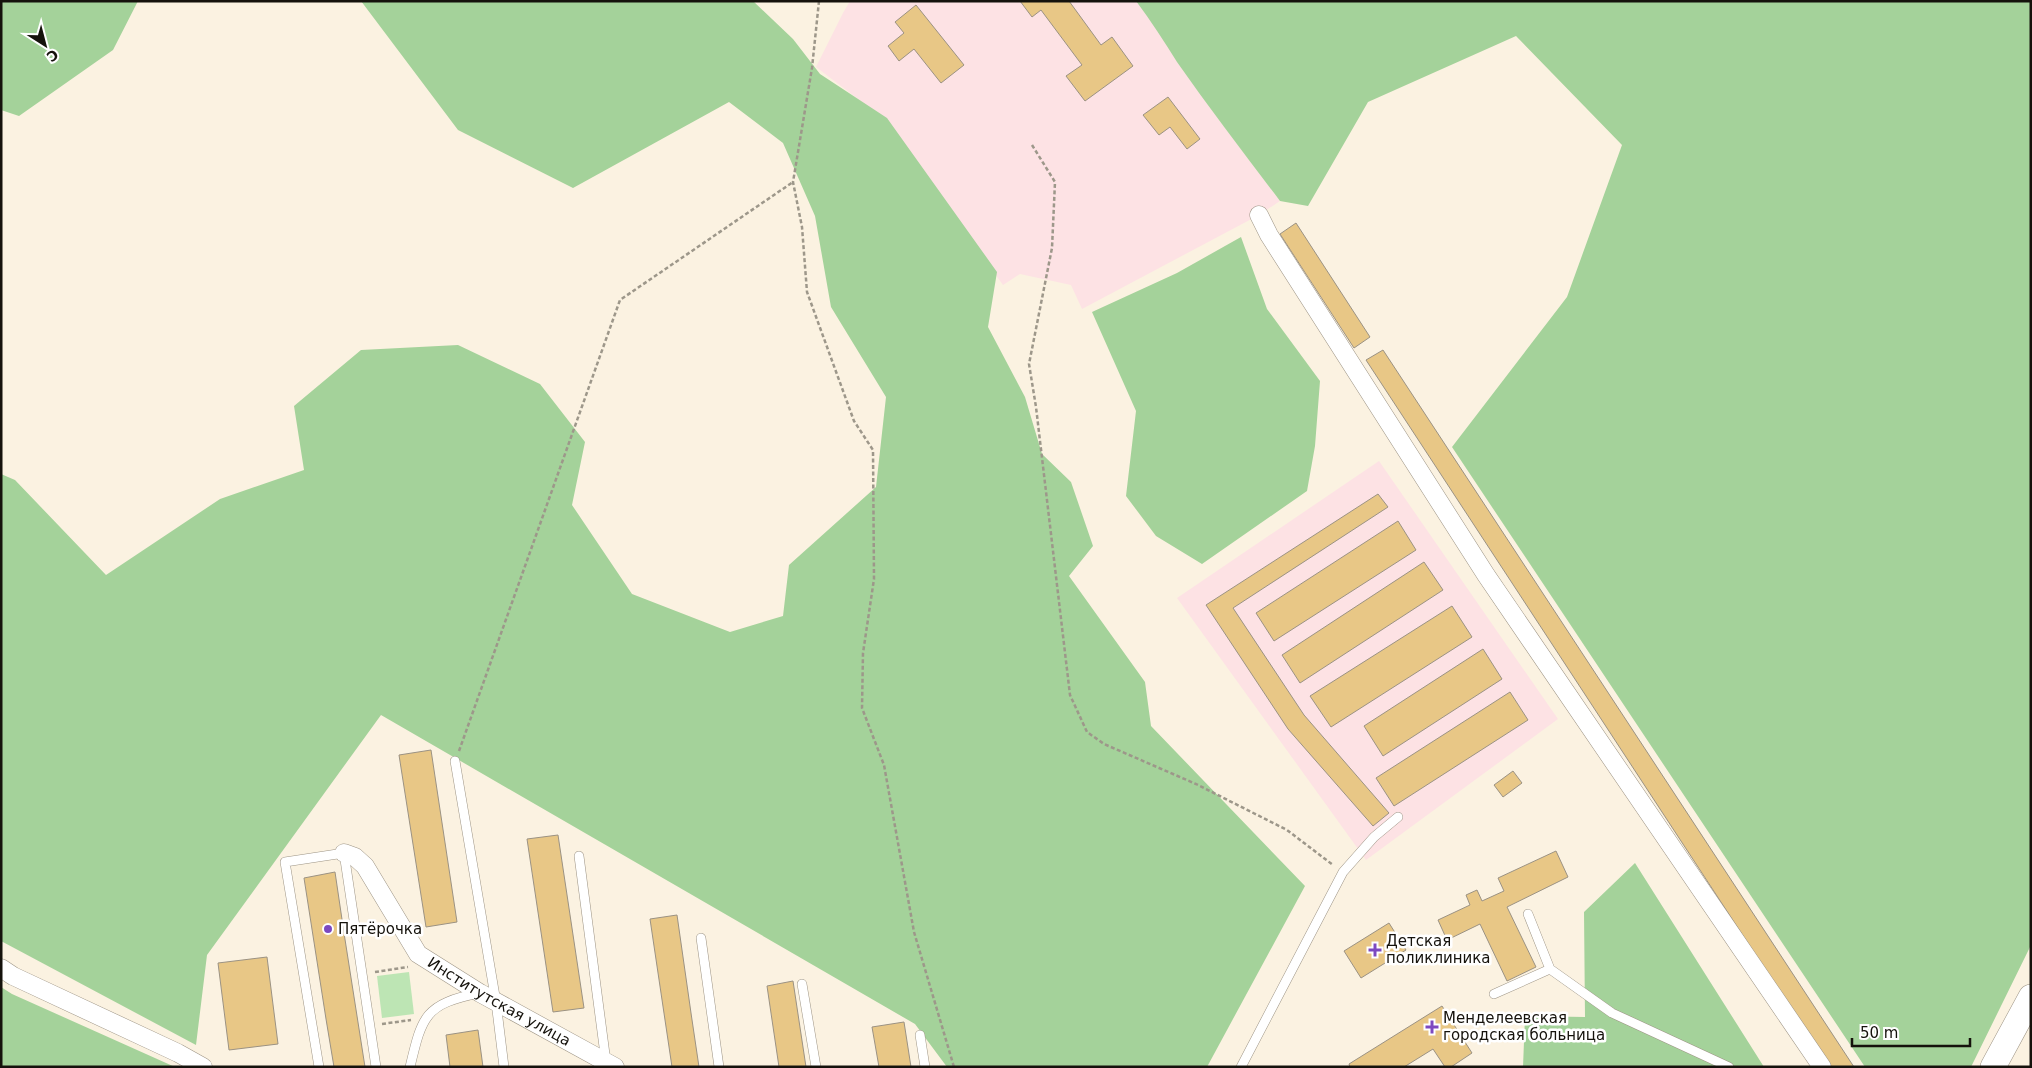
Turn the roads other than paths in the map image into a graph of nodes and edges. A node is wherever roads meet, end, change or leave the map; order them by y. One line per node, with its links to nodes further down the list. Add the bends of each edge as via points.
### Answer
1 (1259, 215): 27 (street, via 1486,575)
2 (455, 761): 14 (lane)
3 (1398, 817): 25 (lane, via 1374,837 1343,872)
4 (344, 853): 11 (street, Институтская улица, via 356,857 364,866 418,954); 18 (lane, via 285,862); 19 (lane)
5 (579, 856): 16 (lane)
6 (1528, 914): 9 (lane)
7 (701, 938): 22 (lane)
8 (1, 968): 17 (street)
9 (1550, 969): 12 (lane); 26 (lane, via 1612,1013)
10 (802, 984): 23 (lane)
11 (480, 993): 14 (street, Институтская улица); 20 (lane, via 440,1004 428,1016 418,1032)
12 (1494, 994)
13 (2031, 997): 28 (street)
14 (500, 1004): 16 (street, Институтская улица); 21 (lane)
15 (920, 1035): 24 (lane)
16 (609, 1065)
17 (202, 1067)
18 (319, 1067)
19 (376, 1067)
20 (410, 1067)
21 (504, 1067)
22 (719, 1067)
23 (816, 1067)
24 (925, 1067)
25 (1241, 1067)
26 (1729, 1067)
27 (1822, 1067)
28 (1993, 1067)

